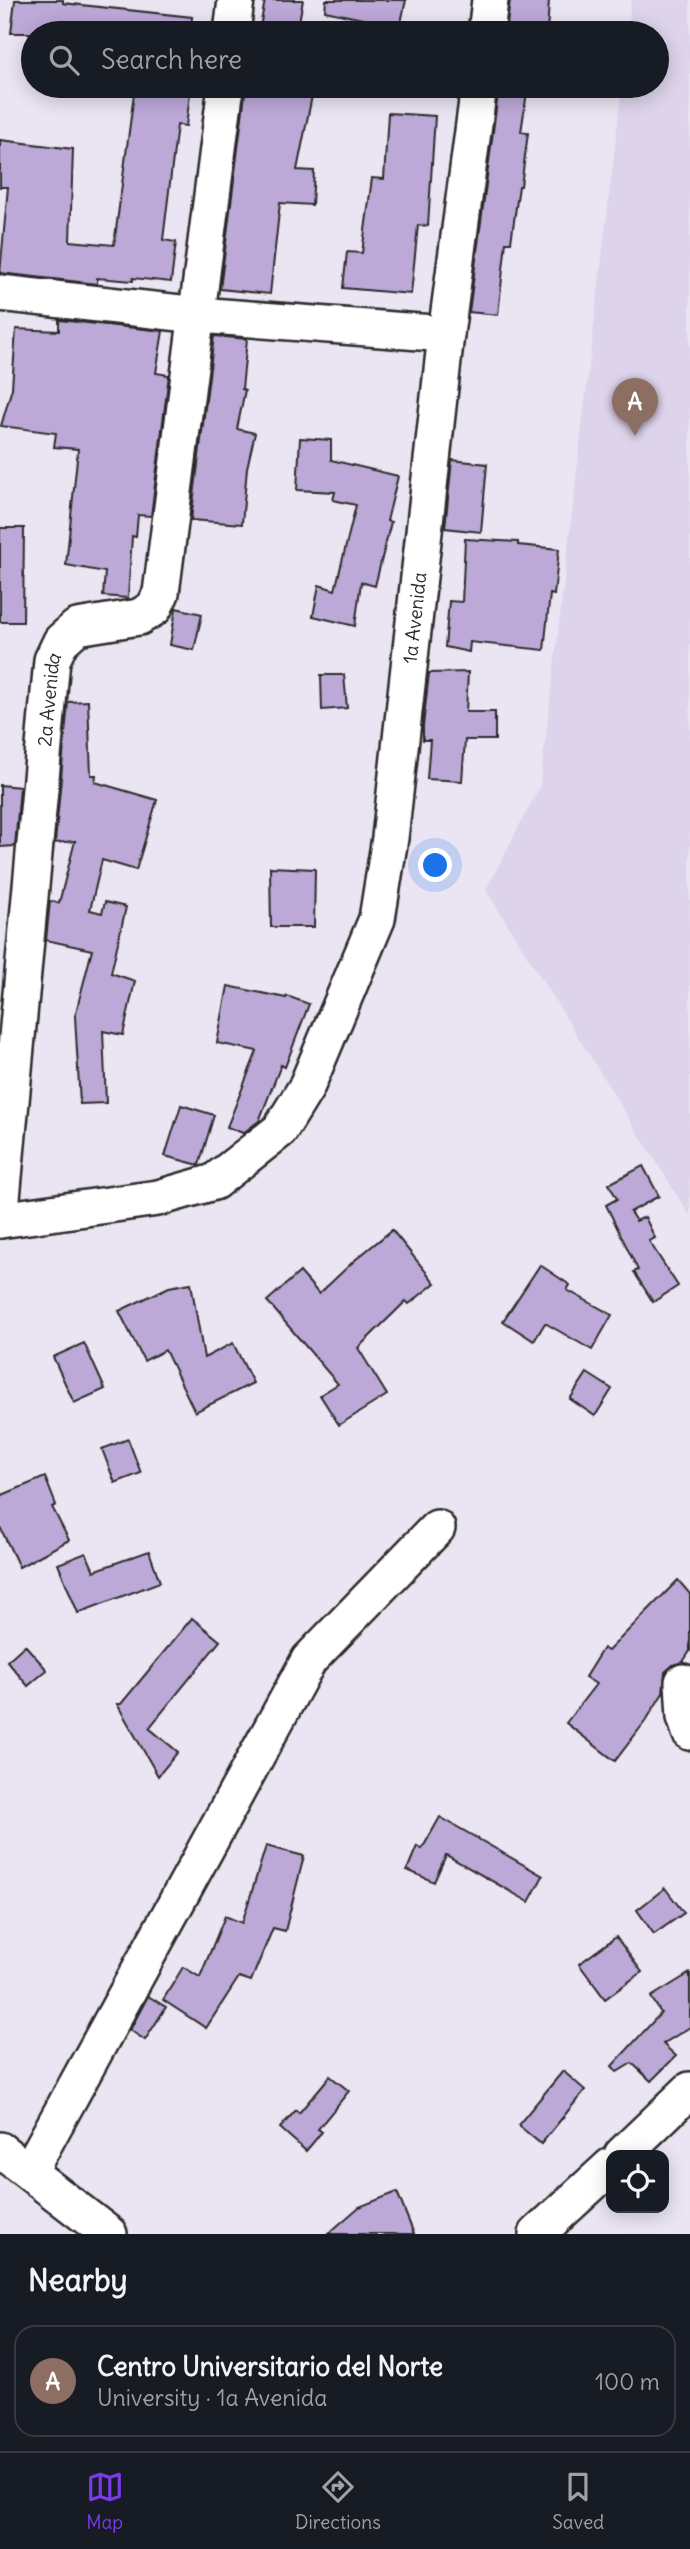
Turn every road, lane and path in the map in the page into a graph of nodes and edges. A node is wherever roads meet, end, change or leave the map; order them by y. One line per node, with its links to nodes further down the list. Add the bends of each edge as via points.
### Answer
1 (236, 0): 3 (street)
2 (490, 0): 4 (street)
3 (233, 21)
4 (487, 21)
5 (225, 98): 8 (street, 2a Avenida)
6 (477, 98): 9 (street, 1a Avenida)
7 (0, 293): 8 (street)
8 (198, 315): 9 (street); 10 (street, 2a Avenida, via 161,593 154,608 139,617 77,627 61,641 52,660)
9 (446, 334): 10 (street, 1a Avenida, via 377,919 306,1088 280,1130 214,1182 158,1198)
10 (0, 1220)
11 (437, 1528): 17 (street, via 309,1660)
12 (683, 1682): 13 (street)
13 (690, 1732)
14 (690, 2090): 16 (street)
15 (0, 2150): 17 (street)
16 (627, 2150)
17 (30, 2171): 19 (street)
18 (606, 2171): 20 (street)
19 (109, 2234)
20 (537, 2234)

